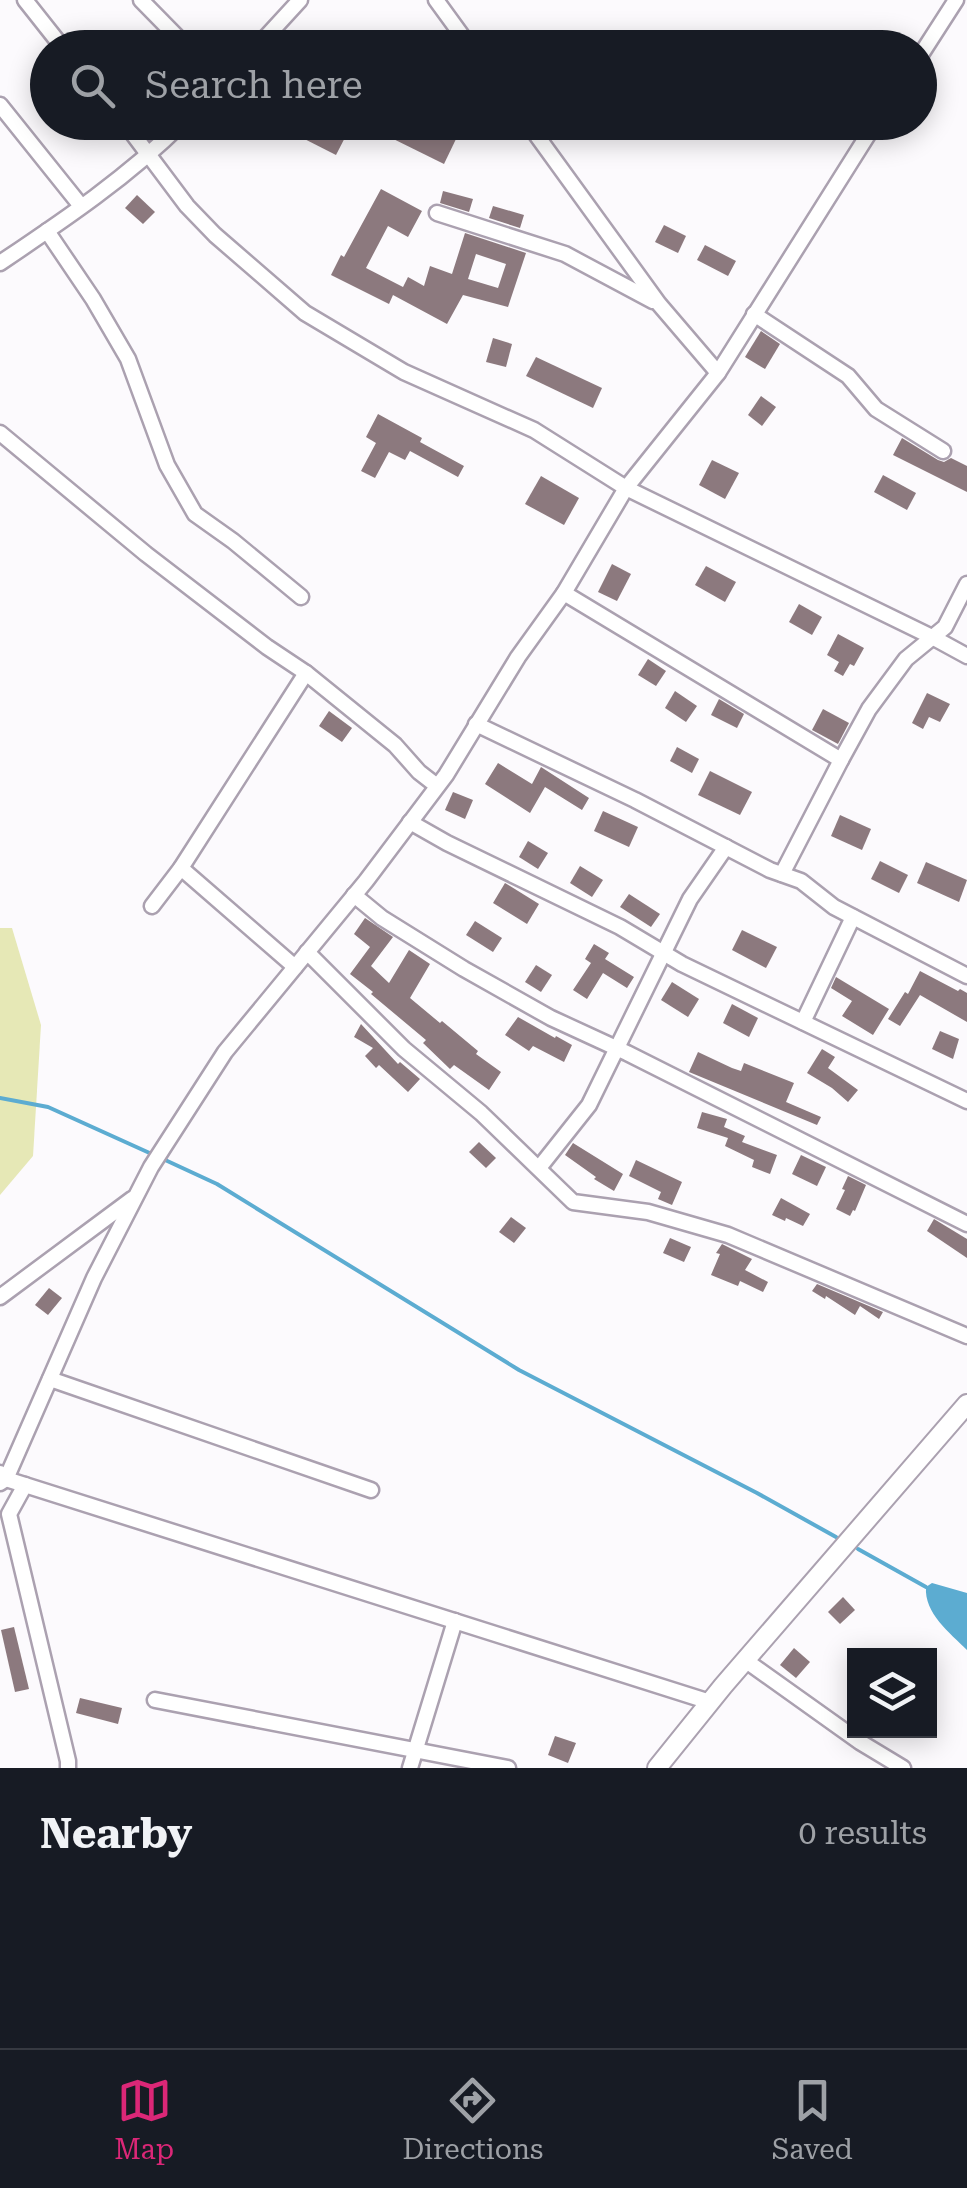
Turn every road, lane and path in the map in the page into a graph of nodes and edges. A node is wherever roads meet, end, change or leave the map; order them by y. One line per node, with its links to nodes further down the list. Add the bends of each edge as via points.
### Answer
1 (26, 0): 6 (street)
2 (141, 0): 7 (street)
3 (300, 0): 8 (street)
4 (436, 0): 9 (street)
5 (956, 0): 10 (street)
6 (50, 30)
7 (170, 30)
8 (272, 30)
9 (458, 30)
10 (937, 30)
11 (0, 105): 17 (street)
12 (138, 140): 16 (street)
13 (165, 140): 16 (street)
14 (540, 140): 21 (street)
15 (865, 140): 22 (street)
16 (150, 155): 17 (street); 26 (street, via 215,235 305,313 404,372 534,430)
17 (82, 206): 19 (street)
18 (437, 213): 21 (street, via 565,254)
19 (47, 230): 20 (street); 29 (street, via 128,359 167,465 195,514)
20 (0, 263)
21 (659, 304): 23 (street)
22 (754, 314): 23 (street); 25 (street, via 848,376 876,408)
23 (718, 373): 26 (street)
24 (0, 433): 32 (street)
25 (944, 450)
26 (626, 488): 28 (street); 30 (street)
27 (967, 584): 30 (street)
28 (564, 593): 33 (street); 34 (street)
29 (301, 598)
30 (934, 638): 31 (street); 34 (street, via 906,660)
31 (967, 656)
32 (306, 674): 35 (street); 38 (street)
33 (476, 724): 35 (street); 37 (street)
34 (841, 760): 39 (street)
35 (437, 786): 36 (street)
36 (410, 822): 40 (street); 44 (street)
37 (726, 847): 39 (street); 44 (street)
38 (181, 868): 41 (street); 45 (street)
39 (782, 874): 42 (street)
40 (354, 895): 43 (street); 48 (street, via 464,969)
41 (152, 906)
42 (853, 917): 46 (street); 47 (street)
43 (307, 952): 45 (street); 50 (street)
44 (663, 953): 47 (street); 48 (street)
45 (295, 967): 51 (street, via 224,1052)
46 (967, 976)
47 (803, 1022): 49 (street)
48 (616, 1048): 50 (street, via 588,1105); 52 (street)
49 (967, 1101)
50 (539, 1168): 54 (street, via 573,1202 648,1212 728,1235)
51 (136, 1195): 53 (street); 55 (street)
52 (967, 1224)
53 (0, 1297)
54 (967, 1336)
55 (50, 1379): 57 (street); 59 (street)
56 (967, 1404): 61 (street)
57 (2, 1478): 58 (street)
58 (25, 1485): 60 (street); 65 (street, via 9,1514)
59 (370, 1490)
60 (455, 1621): 63 (street); 64 (street)
61 (746, 1660): 63 (street); 69 (street)
62 (155, 1700): 64 (street)
63 (710, 1702): 68 (street)
64 (414, 1750): 66 (street); 67 (street)
65 (68, 1768)
66 (410, 1768)
67 (508, 1768)
68 (657, 1768)
69 (904, 1768)

